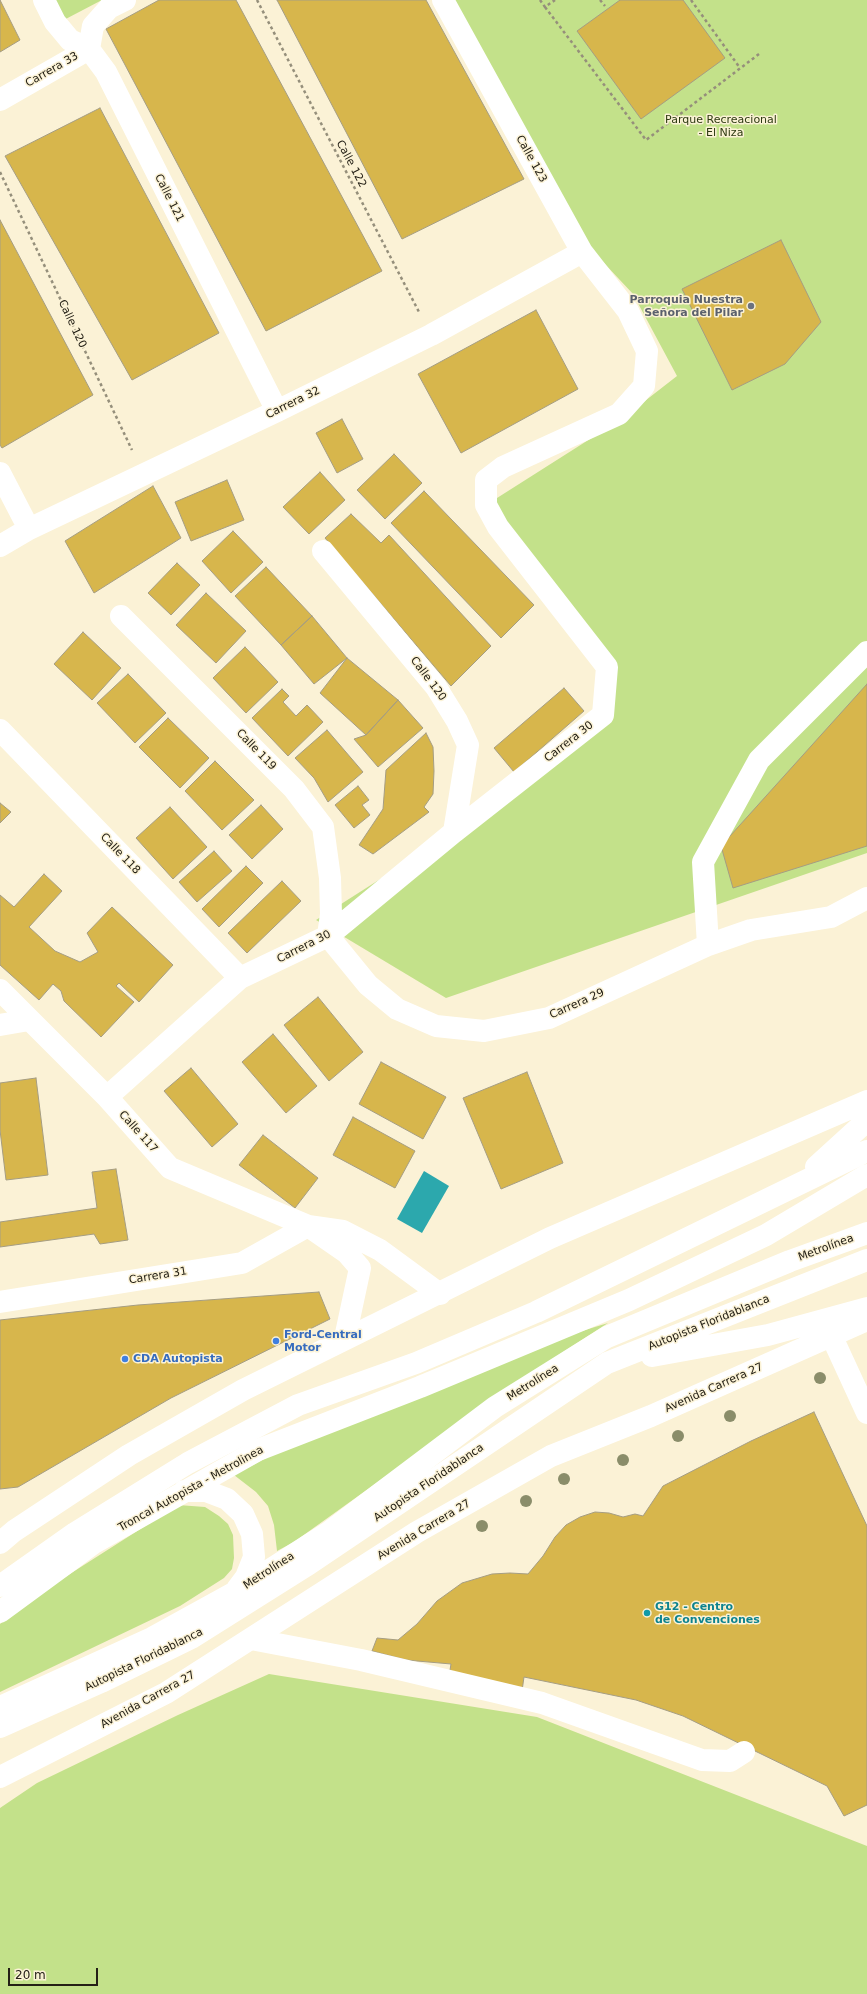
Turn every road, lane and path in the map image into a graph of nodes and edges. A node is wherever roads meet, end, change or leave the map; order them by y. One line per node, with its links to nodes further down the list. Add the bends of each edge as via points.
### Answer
1 (44, 0): 11 (main road, Calle 121, via 55,22 70,40)
2 (125, 0): 11 (main road, Carrera 33, via 109,8 93,26)
3 (257, 0): 18 (path, Calle 122)
4 (443, 0): 16 (main road, Calle 123)
5 (540, 0): 10 (path)
6 (555, 0): 10 (path)
7 (600, 0): 9 (path)
8 (691, 0): 13 (path)
9 (605, 6)
10 (545, 7): 13 (path, via 646,140)
11 (89, 49): 14 (main road, Carrera 33); 19 (main road, Calle 121, via 106,72)
12 (759, 54): 13 (path)
13 (740, 68)
14 (0, 100)
15 (0, 172): 21 (path, Calle 120)
16 (582, 252): 17 (main road, Calle 123); 18 (main road, Carrera 32)
17 (628, 311): 28 (main road, Carrera 30, via 647,351 644,386 619,414 503,467 486,480 486,505 498,527 607,667 603,714)
18 (432, 335): 19 (main road, Carrera 32)
19 (277, 412): 21 (main road, Carrera 32)
20 (0, 473): 22 (main road)
21 (144, 475): 22 (main road, Carrera 32)
22 (29, 529): 23 (main road, Carrera 32)
23 (0, 546)
24 (323, 551): 28 (main road, Calle 120, via 436,687 468,744)
25 (122, 616): 30 (main road, Calle 119, via 294,789 323,827 330,878 331,914)
26 (867, 652): 31 (main road, via 759,760 703,862)
27 (0, 730): 32 (main road, Calle 118)
28 (454, 832): 30 (main road, Carrera 30)
29 (867, 898): 31 (main road, Carrera 29, via 831,917 751,930)
30 (328, 936): 31 (main road, Carrera 29, via 368,985 398,1009 436,1026 484,1031 550,1018); 32 (main road, Carrera 30)
31 (708, 945)
32 (240, 978): 36 (main road, Carrera 30)
33 (0, 990): 34 (main road, Calle 117)
34 (29, 1020): 35 (main road); 36 (main road, Calle 117)
35 (0, 1025)
36 (107, 1097): 42 (main road, Calle 117, via 170,1168)
37 (867, 1101): 45 (main road, via 550,1238)
38 (867, 1118): 41 (main road, via 853,1134)
39 (867, 1151): 41 (main road)
40 (867, 1175): 53 (main road, Troncal Autopista - Metrolinea, via 766,1235 643,1293 420,1387 258,1450)
41 (796, 1185): 55 (main road, via 536,1312 416,1363 298,1405 188,1463 75,1533)
42 (308, 1226): 45 (main road, via 343,1231 380,1250); 46 (main road, Carrera 31, via 242,1263); 50 (main road, via 347,1253 360,1268)
43 (867, 1233): 56 (main road, Metrolínea, via 790,1261 607,1337 495,1407 329,1532)
44 (867, 1260): 51 (main road, Autopista Floridablanca)
45 (440, 1294): 50 (main road)
46 (0, 1302)
47 (867, 1308): 51 (main road, via 768,1335)
48 (867, 1320): 49 (main road, Avenida Carrera 27)
49 (832, 1337): 52 (main road); 58 (main road, Avenida Carrera 27, via 651,1416 551,1456 417,1532)
50 (345, 1338): 54 (main road, via 243,1390 129,1456 14,1531)
51 (607, 1363): 60 (main road, Autopista Floridablanca, via 309,1564 193,1637)
52 (867, 1413)
53 (184, 1491): 56 (main road, via 206,1491 227,1499 243,1514 252,1534 254,1557 246,1577); 57 (main road, Troncal Autopista - Metrolinea, via 94,1543)
54 (0, 1543)
55 (0, 1586)
56 (232, 1594): 59 (main road, via 152,1638)
57 (0, 1612)
58 (251, 1639): 61 (main road, via 361,1660 542,1703 702,1760 730,1761); 62 (main road, Avenida Carrera 27, via 166,1693)
59 (0, 1707)
60 (0, 1727)
61 (744, 1752)
62 (0, 1777)

